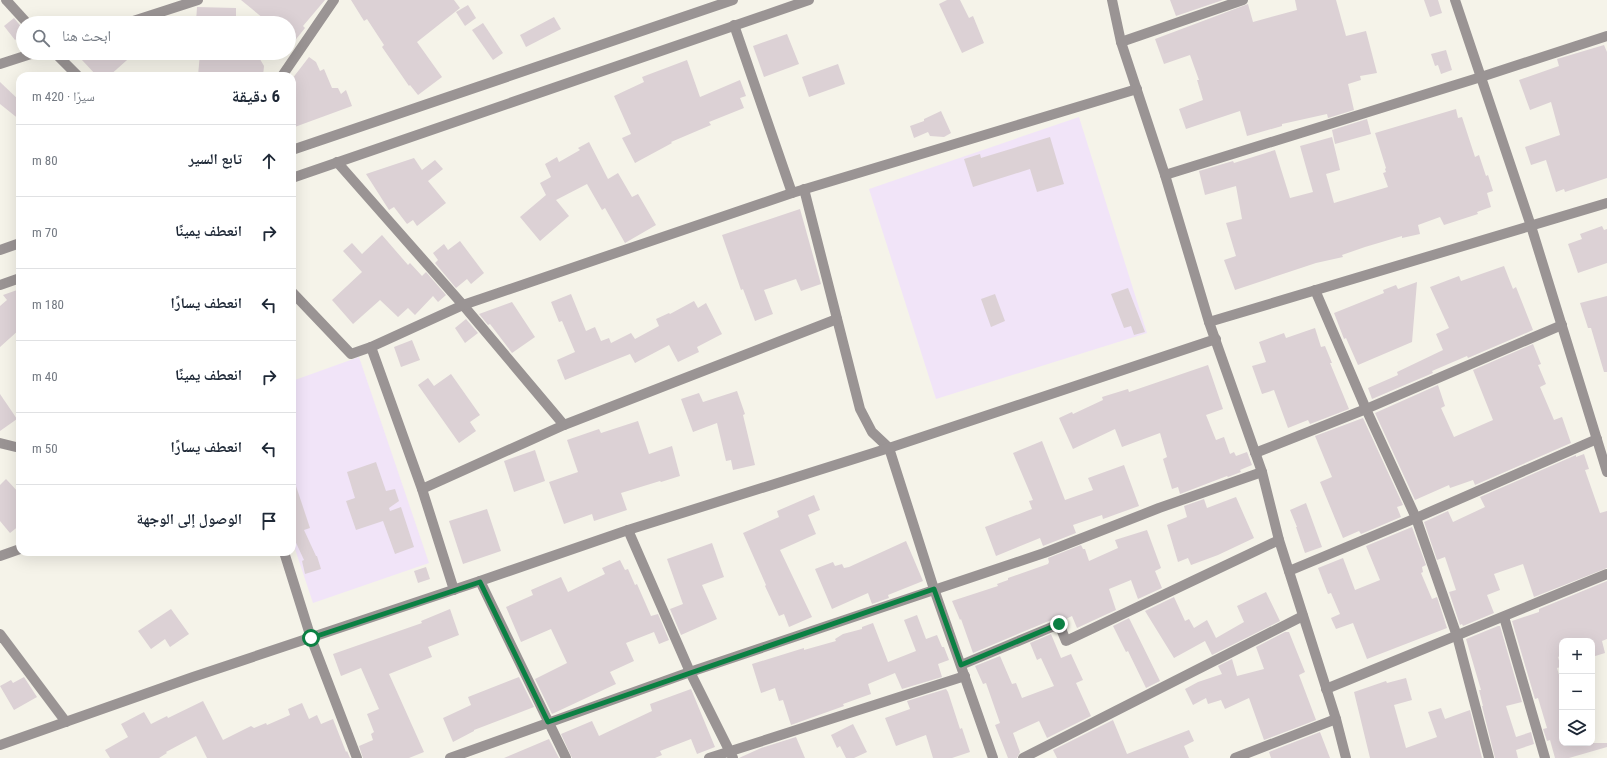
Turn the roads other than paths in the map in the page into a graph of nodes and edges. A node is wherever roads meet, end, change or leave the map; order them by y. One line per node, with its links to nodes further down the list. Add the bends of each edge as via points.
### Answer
1 (6, 0): 9 (street)
2 (198, 0): 10 (street)
3 (334, 0): 14 (street)
4 (734, 0): 23 (street)
5 (809, 0): 11 (street)
6 (1112, 0): 13 (street)
7 (1243, 0): 13 (street)
8 (1455, 0): 21 (street)
9 (21, 16)
10 (149, 16)
11 (734, 25): 24 (street); 28 (street)
12 (1607, 36): 21 (street)
13 (1121, 42): 22 (street)
14 (296, 56)
15 (16, 59): 18 (street)
16 (62, 60): 19 (street)
17 (293, 60): 20 (street)
18 (0, 64)
19 (74, 72)
20 (285, 72)
21 (1481, 77): 25 (street); 30 (street)
22 (1137, 89): 25 (street); 27 (street)
23 (296, 149)
24 (337, 162): 26 (street); 37 (street)
25 (1165, 175): 39 (street)
26 (296, 177)
27 (804, 189): 28 (street); 38 (street)
28 (792, 193): 37 (street)
29 (1607, 204): 30 (street)
30 (1531, 226): 35 (street); 40 (street)
31 (16, 244): 32 (street)
32 (0, 250)
33 (16, 279): 34 (street)
34 (0, 285)
35 (1315, 290): 39 (street); 43 (street)
36 (296, 296): 42 (street, via 351,354)
37 (463, 305): 42 (street); 44 (street)
38 (837, 319): 44 (street); 48 (street, via 860,409 872,432)
39 (1209, 322): 41 (street)
40 (1562, 326): 43 (street); 45 (street)
41 (1216, 339): 48 (street); 49 (street)
42 (371, 347): 52 (street)
43 (1366, 409): 49 (street); 53 (street)
44 (564, 426): 52 (street)
45 (1597, 439): 51 (street); 53 (street)
46 (0, 443): 47 (street)
47 (16, 447)
48 (889, 448): 54 (street); 62 (street)
49 (1255, 453): 50 (street)
50 (1262, 472): 55 (street); 62 (street, via 1044,553)
51 (1607, 472)
52 (422, 489): 63 (street)
53 (1416, 518): 59 (street); 67 (street)
54 (628, 530): 61 (street); 70 (street)
55 (1279, 540): 59 (street); 69 (street, via 1066,641 1059,624)
56 (16, 550): 57 (street)
57 (0, 556)
58 (285, 556): 68 (street)
59 (1289, 571): 64 (street)
60 (1607, 574): 65 (street)
61 (480, 582): 63 (street); 75 (street)
62 (934, 589): 69 (street); 70 (street)
63 (454, 590): 68 (street)
64 (1303, 616): 72 (street); 83 (street)
65 (1504, 616): 67 (street); 87 (street)
66 (0, 634): 74 (street)
67 (1457, 636): 72 (street); 86 (street)
68 (311, 638): 74 (street); 78 (street)
69 (961, 665): 71 (street)
70 (690, 672): 75 (street); 77 (street)
71 (965, 676): 77 (street); 82 (street)
72 (1326, 689): 73 (street)
73 (1336, 719): 84 (street); 85 (street)
74 (66, 722): 76 (street)
75 (548, 722): 79 (street); 80 (street)
76 (0, 745)
77 (731, 754): 81 (street)
78 (357, 758)
79 (450, 758)
80 (566, 758)
81 (708, 758)
82 (993, 758)
83 (1023, 758)
84 (1235, 758)
85 (1346, 758)
86 (1489, 758)
87 (1545, 758)

